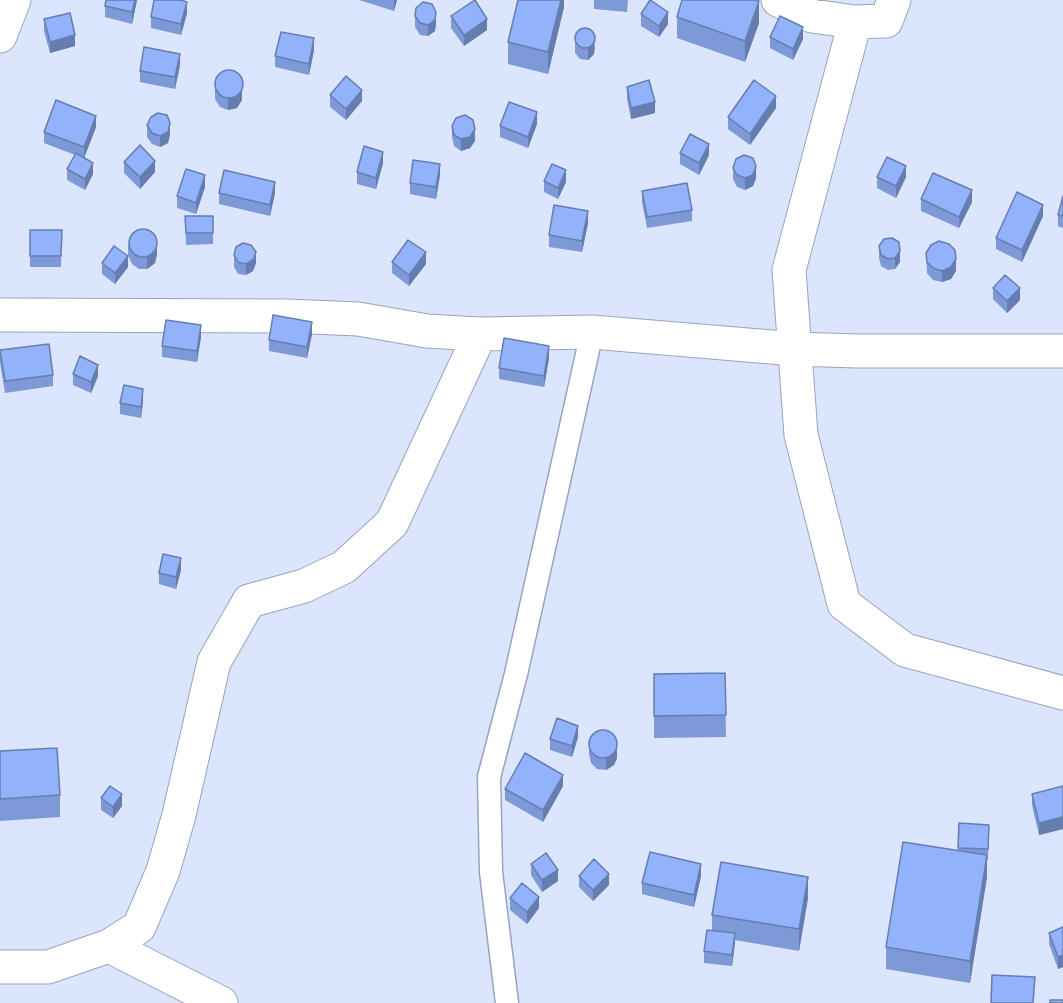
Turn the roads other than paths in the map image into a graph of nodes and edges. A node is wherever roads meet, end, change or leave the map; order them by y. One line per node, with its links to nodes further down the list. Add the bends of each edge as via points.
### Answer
1 (14, 0): 5 (street)
2 (778, 0): 4 (street, via 813,16)
3 (894, 0): 4 (street, via 886,21)
4 (855, 22): 9 (street, via 789,270)
5 (0, 36)
6 (0, 315): 8 (street, via 287,316 358,319 427,331)
7 (592, 332): 8 (street); 9 (street); 15 (lane, via 516,674 489,777 491,872)
8 (480, 334): 12 (street, via 392,523 344,567 304,586 249,601 214,662 180,815 163,872 139,927)
9 (795, 349): 10 (street); 11 (street, via 801,435 844,604 905,650)
10 (1063, 351)
11 (1063, 693)
12 (109, 946): 13 (street, via 48,967); 14 (street)
13 (0, 967)
14 (221, 1003)
15 (507, 1003)

